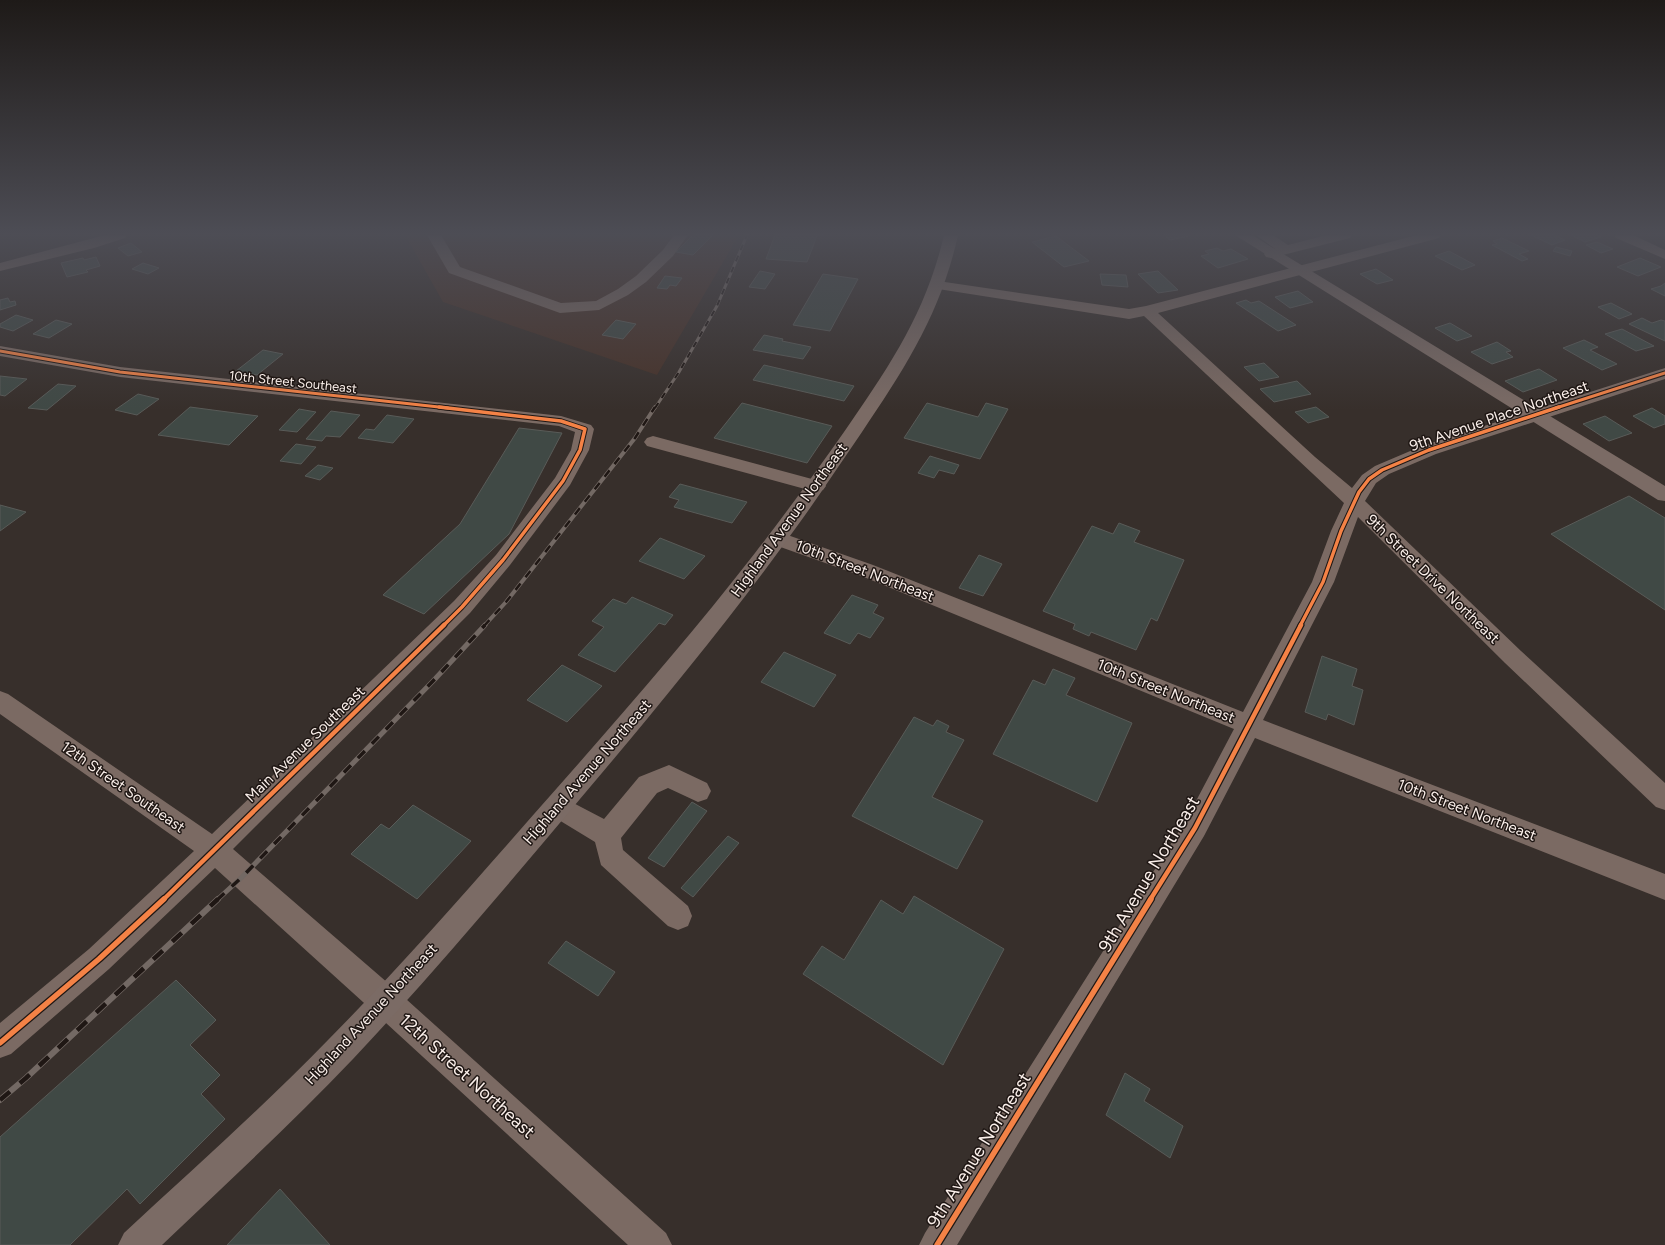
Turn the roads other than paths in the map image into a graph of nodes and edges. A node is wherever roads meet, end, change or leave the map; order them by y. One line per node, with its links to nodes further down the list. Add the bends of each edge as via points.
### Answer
1 (518, 293): 2 (street, via 560,308 599,305)
2 (621, 293)
3 (934, 293): 13 (main road, Highland Avenue Northeast, via 903,356)
4 (991, 293): 7 (street, via 1128,314)
5 (1215, 293): 7 (street)
6 (1334, 293): 10 (main road)
7 (1147, 311): 15 (street, 9th Street Drive Northeast)
8 (0, 351): 11 (street, 10th Street Southeast, via 120,372 561,421)
9 (1665, 373): 10 (street, 9th Avenue Place Northeast)
10 (1535, 416): 14 (main road); 15 (street, 9th Avenue Place Northeast, via 1429,450 1382,470 1369,479 1358,492)
11 (585, 429): 23 (street, Main Avenue Southeast, via 580,450 563,481 503,560 462,607)
12 (653, 442): 13 (street)
13 (816, 486): 16 (main road, Highland Avenue Northeast)
14 (1665, 495)
15 (1354, 502): 18 (street, 9th Avenue Northeast, via 1323,582); 20 (street, 9th Street Drive Northeast)
16 (779, 539): 18 (street, 10th Street Northeast, via 881,576); 21 (main road, Highland Avenue Northeast, via 674,671)
17 (0, 702): 23 (street, 12th Street Southeast)
18 (1249, 724): 25 (street, 10th Street Northeast); 31 (street, 9th Avenue Northeast, via 1195,828)
19 (698, 791): 22 (street, via 669,776 648,785)
20 (1665, 799)
21 (558, 806): 22 (street); 27 (main road, Highland Avenue Northeast)
22 (607, 835): 26 (street, via 611,856)
23 (214, 850): 24 (street, 12th Street Southeast); 28 (street, Main Avenue Southeast, via 99,959)
24 (242, 877): 27 (street, 12th Street Northeast)
25 (1665, 887)
26 (678, 916)
27 (385, 1002): 29 (main road, Highland Avenue Northeast, via 339,1051); 30 (street, 12th Street Northeast)
28 (0, 1044)
29 (136, 1245)
30 (654, 1245)
31 (937, 1245)

